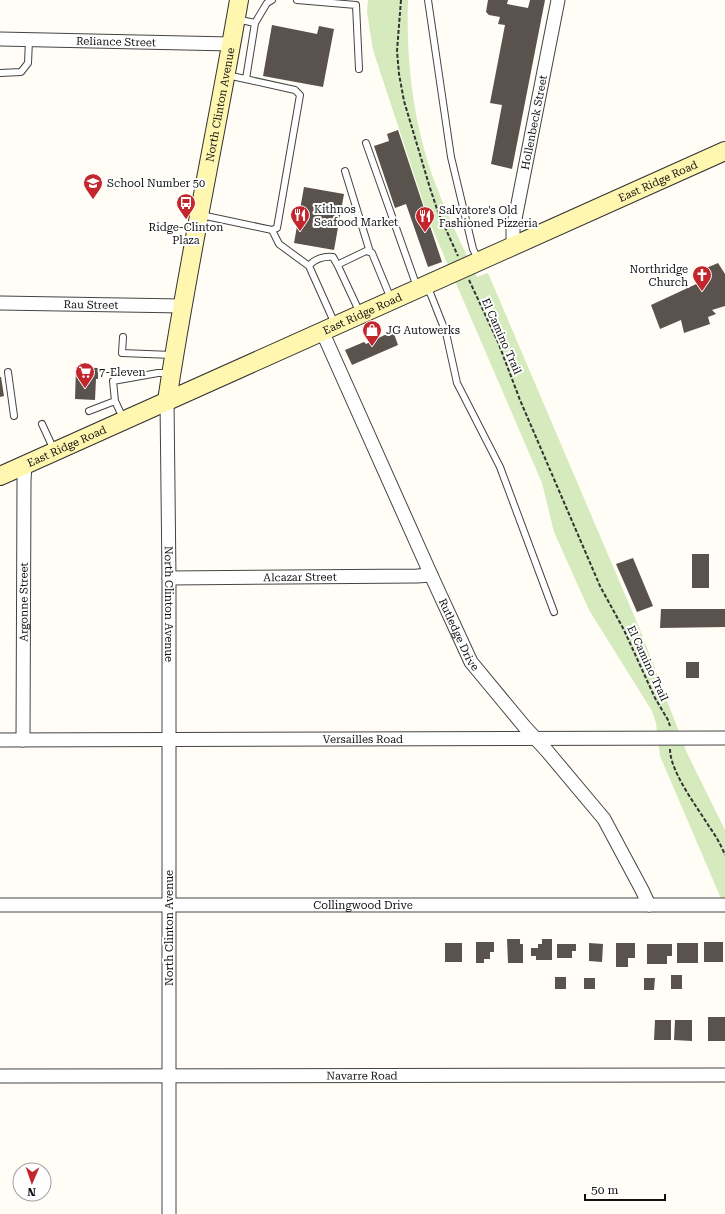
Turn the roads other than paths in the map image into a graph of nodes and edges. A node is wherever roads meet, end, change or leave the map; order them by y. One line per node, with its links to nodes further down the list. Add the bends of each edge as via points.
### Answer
1 (239, 0): 6 (main road, North Clinton Avenue)
2 (272, 0): 7 (lane, via 267,3)
3 (297, 0): 11 (lane, via 356,5)
4 (428, 0): 22 (lane, via 451,157)
5 (558, 0): 20 (street, Hollenbeck Street, via 513,229)
6 (236, 19): 7 (lane); 10 (main road, North Clinton Avenue)
7 (255, 23): 14 (lane)
8 (0, 39): 9 (street, Reliance Street)
9 (29, 40): 10 (street, Reliance Street); 12 (lane, via 28,63 21,72)
10 (231, 44): 13 (main road, North Clinton Avenue)
11 (359, 69)
12 (0, 73)
13 (226, 75): 14 (lane); 18 (main road, North Clinton Avenue)
14 (246, 79): 19 (lane, via 295,90 300,95 277,228)
15 (366, 142): 25 (lane)
16 (725, 150): 20 (main road, East Ridge Road)
17 (345, 171): 21 (lane)
18 (199, 215): 19 (lane); 28 (main road, North Clinton Avenue)
19 (272, 230): 23 (lane, via 279,244)
20 (515, 245): 22 (main road, East Ridge Road)
21 (370, 252): 24 (lane, via 366,251); 26 (lane)
22 (478, 261): 25 (main road, East Ridge Road)
23 (309, 266): 24 (lane, via 326,256 333,257); 30 (lane)
24 (338, 266): 29 (lane)
25 (422, 287): 26 (main road, East Ridge Road); 46 (lane, via 431,295 446,333 457,382 500,467)
26 (392, 300): 29 (main road, East Ridge Road)
27 (0, 303): 28 (street, Rau Street)
28 (183, 306): 32 (main road, North Clinton Avenue)
29 (360, 314): 30 (main road, East Ridge Road)
30 (329, 328): 36 (main road, East Ridge Road); 44 (street, Rutledge Drive)
31 (123, 337): 32 (lane, via 122,353)
32 (174, 355): 34 (main road, North Clinton Avenue)
33 (8, 372): 38 (lane)
34 (171, 373): 35 (lane, via 113,381); 36 (main road, North Clinton Avenue)
35 (115, 401): 37 (lane); 39 (lane)
36 (167, 401): 39 (main road, East Ridge Road); 45 (street, North Clinton Avenue)
37 (89, 411)
38 (14, 416)
39 (124, 420): 41 (main road, East Ridge Road)
40 (42, 424): 41 (lane)
41 (55, 452): 42 (main road, East Ridge Road)
42 (25, 465): 43 (main road, East Ridge Road); 50 (street, Argonne Street)
43 (0, 476)
44 (431, 575): 45 (street, Alcazar Street); 47 (street, Rutledge Drive, via 471,662)
45 (169, 578): 51 (street, North Clinton Avenue)
46 (554, 612)
47 (535, 738): 48 (street, Versailles Road); 51 (street, Versailles Road); 54 (street, Rutledge Drive, via 604,819)
48 (725, 738)
49 (0, 740): 50 (street, Versailles Road)
50 (24, 740): 51 (street, Versailles Road)
51 (169, 740): 53 (street, North Clinton Avenue)
52 (0, 905): 53 (street, Collingwood Drive)
53 (169, 905): 54 (street, Collingwood Drive); 58 (street, North Clinton Avenue)
54 (649, 905): 55 (street, Collingwood Drive)
55 (725, 905)
56 (725, 1075): 58 (street, Navarre Road)
57 (0, 1076): 58 (street, Navarre Road)
58 (168, 1076): 59 (street, North Clinton Avenue)
59 (169, 1214)

